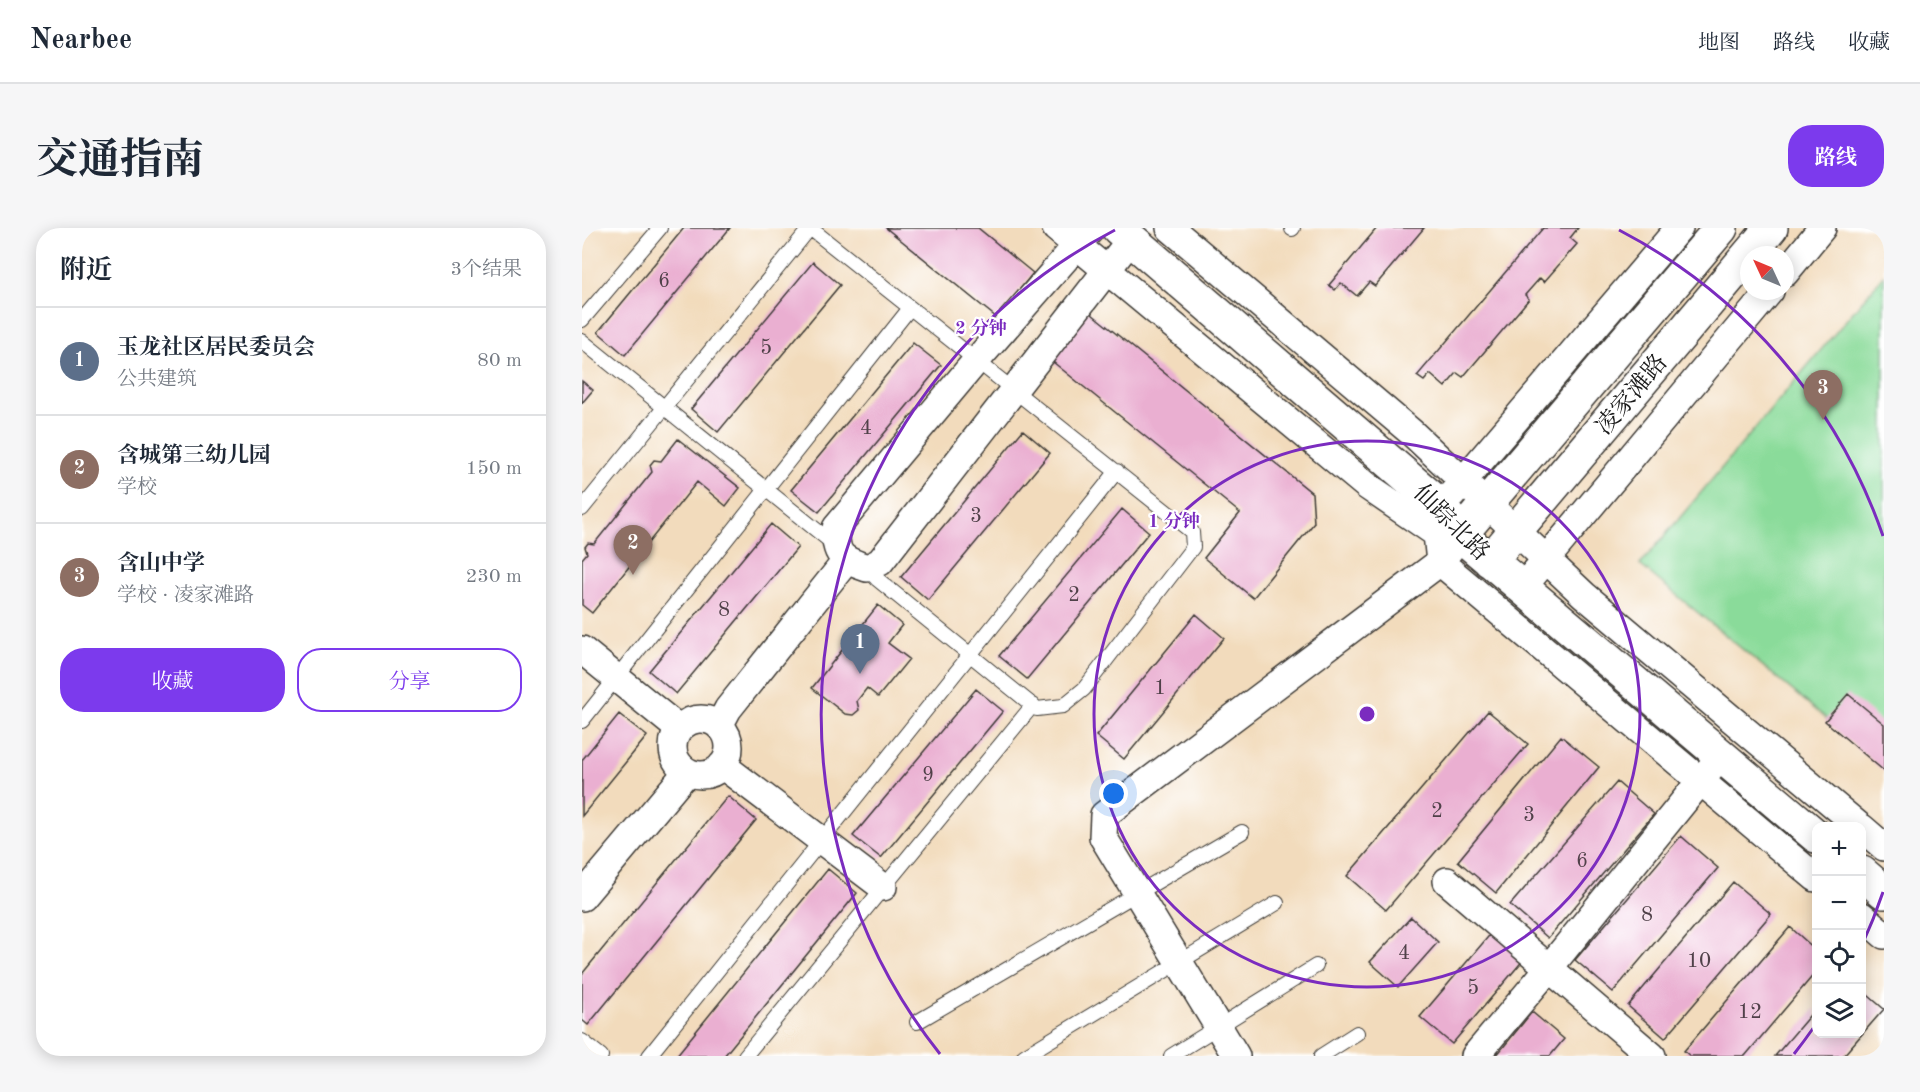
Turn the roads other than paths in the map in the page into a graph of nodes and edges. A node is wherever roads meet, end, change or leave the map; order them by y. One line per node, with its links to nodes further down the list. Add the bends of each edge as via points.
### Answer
1 (660, 228): 13 (lane)
2 (1056, 228): 23 (street, via 1367,486)
3 (1092, 228): 15 (street)
4 (1170, 228): 19 (street, via 1411,432)
5 (1679, 228): 19 (street)
6 (1721, 228): 21 (main road, 凌家滩路)
7 (1771, 228): 24 (main road, 凌家滩路)
8 (1822, 228): 10 (street)
9 (1125, 233): 16 (street); 23 (main road, 仙踪北路)
10 (1794, 262)
11 (1763, 300): 27 (street)
12 (910, 308): 15 (lane); 17 (lane, via 810,228); 20 (lane)
13 (582, 320)
14 (582, 341): 17 (lane)
15 (976, 361): 16 (lane); 26 (street, via 836,528)
16 (1014, 389): 18 (lane); 26 (street, via 880,562)
17 (664, 408): 20 (lane); 22 (lane)
18 (1117, 471): 32 (lane); 34 (lane, via 1192,532 1193,547 1084,689 1063,706 1037,709)
19 (1462, 481): 21 (street); 23 (street)
20 (766, 489): 26 (lane); 33 (lane)
21 (1487, 504): 24 (street); 25 (main road, 凌家滩路)
22 (582, 509)
23 (1433, 515): 25 (main road, 仙踪北路); 29 (street)
24 (1515, 531): 27 (street); 28 (main road, 凌家滩路)
25 (1460, 535): 28 (main road, 仙踪北路); 29 (street)
26 (849, 558): 32 (lane); 36 (street, via 728,709)
27 (1546, 560): 30 (street); 42 (street)
28 (1490, 561): 30 (main road, 仙踪北路)
29 (1440, 562): 41 (street); 53 (street, via 1104,815 1103,837)
30 (1522, 588): 38 (main road, 仙踪北路)
31 (582, 650): 33 (street)
32 (971, 655): 34 (lane); 46 (lane)
33 (616, 678): 35 (lane); 37 (street)
34 (1033, 705): 51 (lane)
35 (582, 721)
36 (719, 726): 37 (street, via 703,719 686,723); 39 (street, via 725,732 729,749)
37 (680, 729): 40 (street, via 673,747 679,765)
38 (1722, 756): 41 (street); 45 (main road, 仙踪北路)
39 (722, 765): 40 (street, via 706,775); 46 (street)
40 (687, 772): 54 (street)
41 (1701, 781): 48 (street); 60 (street)
42 (1854, 822)
43 (1242, 832): 53 (lane)
44 (1866, 832): 47 (street)
45 (1812, 833)
46 (821, 841): 51 (street); 66 (lane)
47 (1884, 847)
48 (1814, 876)
49 (1865, 876): 52 (main road)
50 (1447, 881): 60 (street)
51 (883, 887): 67 (lane)
52 (1884, 892)
53 (1137, 893): 58 (street); 61 (lane)
54 (582, 897)
55 (1277, 903): 58 (lane)
56 (1866, 919): 57 (street)
57 (1884, 935)
58 (1179, 963): 62 (street); 68 (lane)
59 (1317, 966): 62 (lane)
60 (1550, 968): 72 (street); 73 (street)
61 (917, 1022)
62 (1218, 1027): 69 (lane); 70 (street)
63 (1357, 1033): 71 (lane)
64 (582, 1041): 65 (lane)
65 (601, 1056)
66 (649, 1056)
67 (745, 1056)
68 (1024, 1056)
69 (1171, 1056)
70 (1236, 1056)
71 (1321, 1056)
72 (1475, 1056)
73 (1653, 1056)

